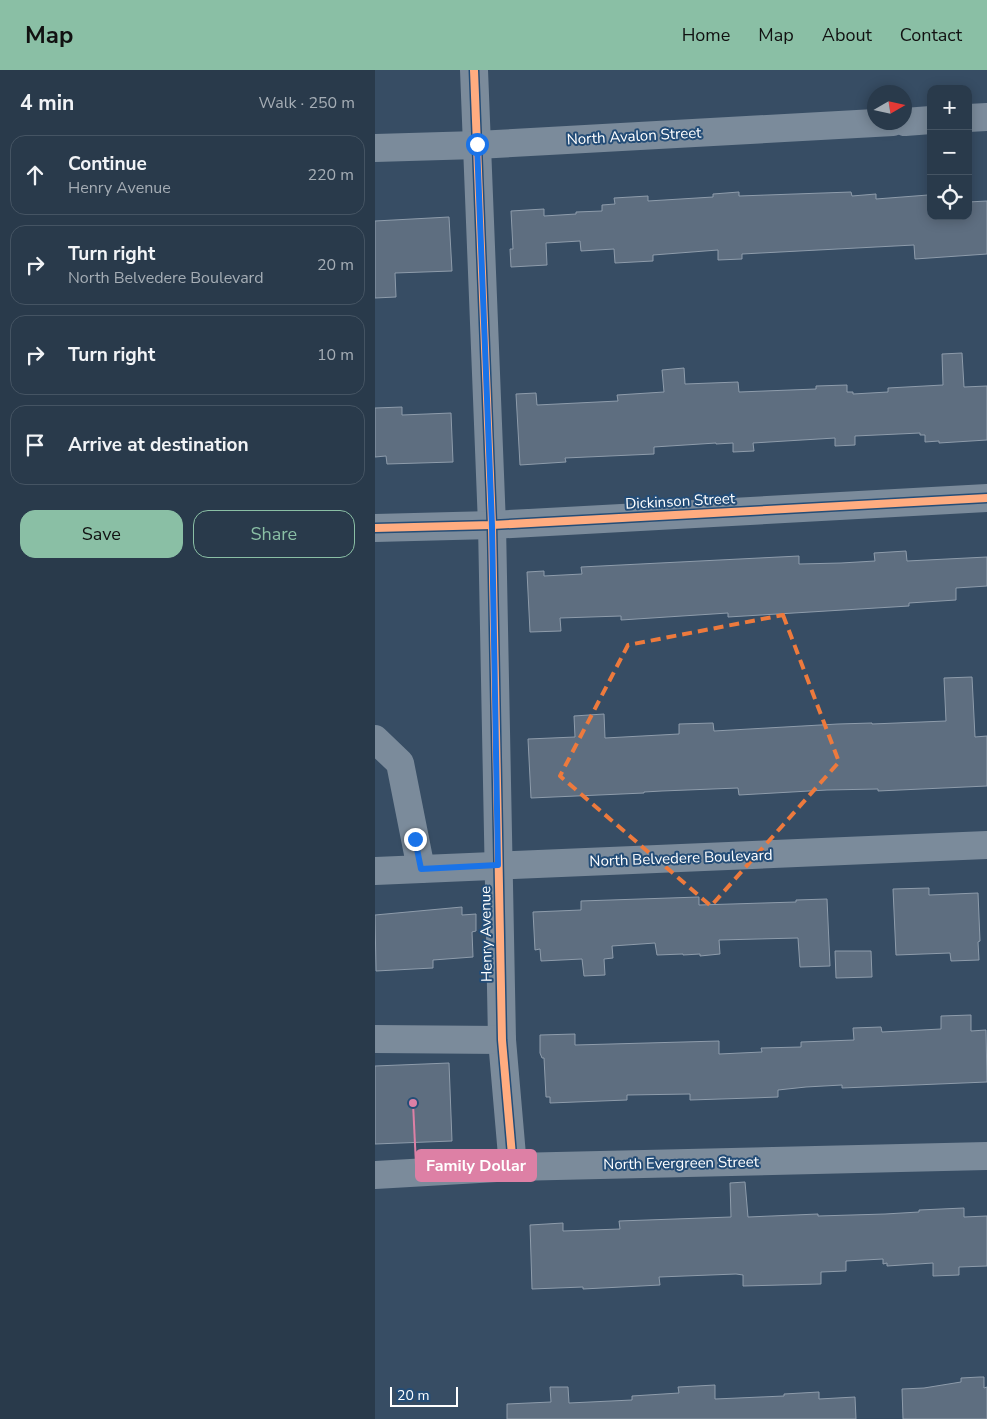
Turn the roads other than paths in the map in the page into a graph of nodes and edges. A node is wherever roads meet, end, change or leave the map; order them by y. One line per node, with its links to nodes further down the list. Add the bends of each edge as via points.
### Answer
1 (474, 70): 7 (street, Henry Avenue)
2 (972, 118): 3 (street)
3 (987, 118)
4 (927, 120): 5 (street)
5 (912, 121)
6 (867, 123): 7 (street, North Avalon Street)
7 (477, 144): 8 (street, North Avalon Street); 10 (street, Henry Avenue)
8 (375, 148)
9 (987, 498): 10 (street, Dickinson Street)
10 (492, 526): 11 (street, Dickinson Street); 14 (street, Henry Avenue)
11 (375, 528)
12 (375, 739): 15 (street, via 400,763)
13 (987, 845): 14 (street, North Belvedere Boulevard)
14 (498, 865): 15 (street, North Belvedere Boulevard); 18 (street, Henry Avenue)
15 (421, 869): 16 (street, North Belvedere Boulevard)
16 (375, 871)
17 (375, 1039): 18 (street)
18 (502, 1040): 20 (street, Henry Avenue)
19 (987, 1156): 20 (street, North Evergreen Street)
20 (513, 1166): 21 (street, North Evergreen Street)
21 (375, 1175)

